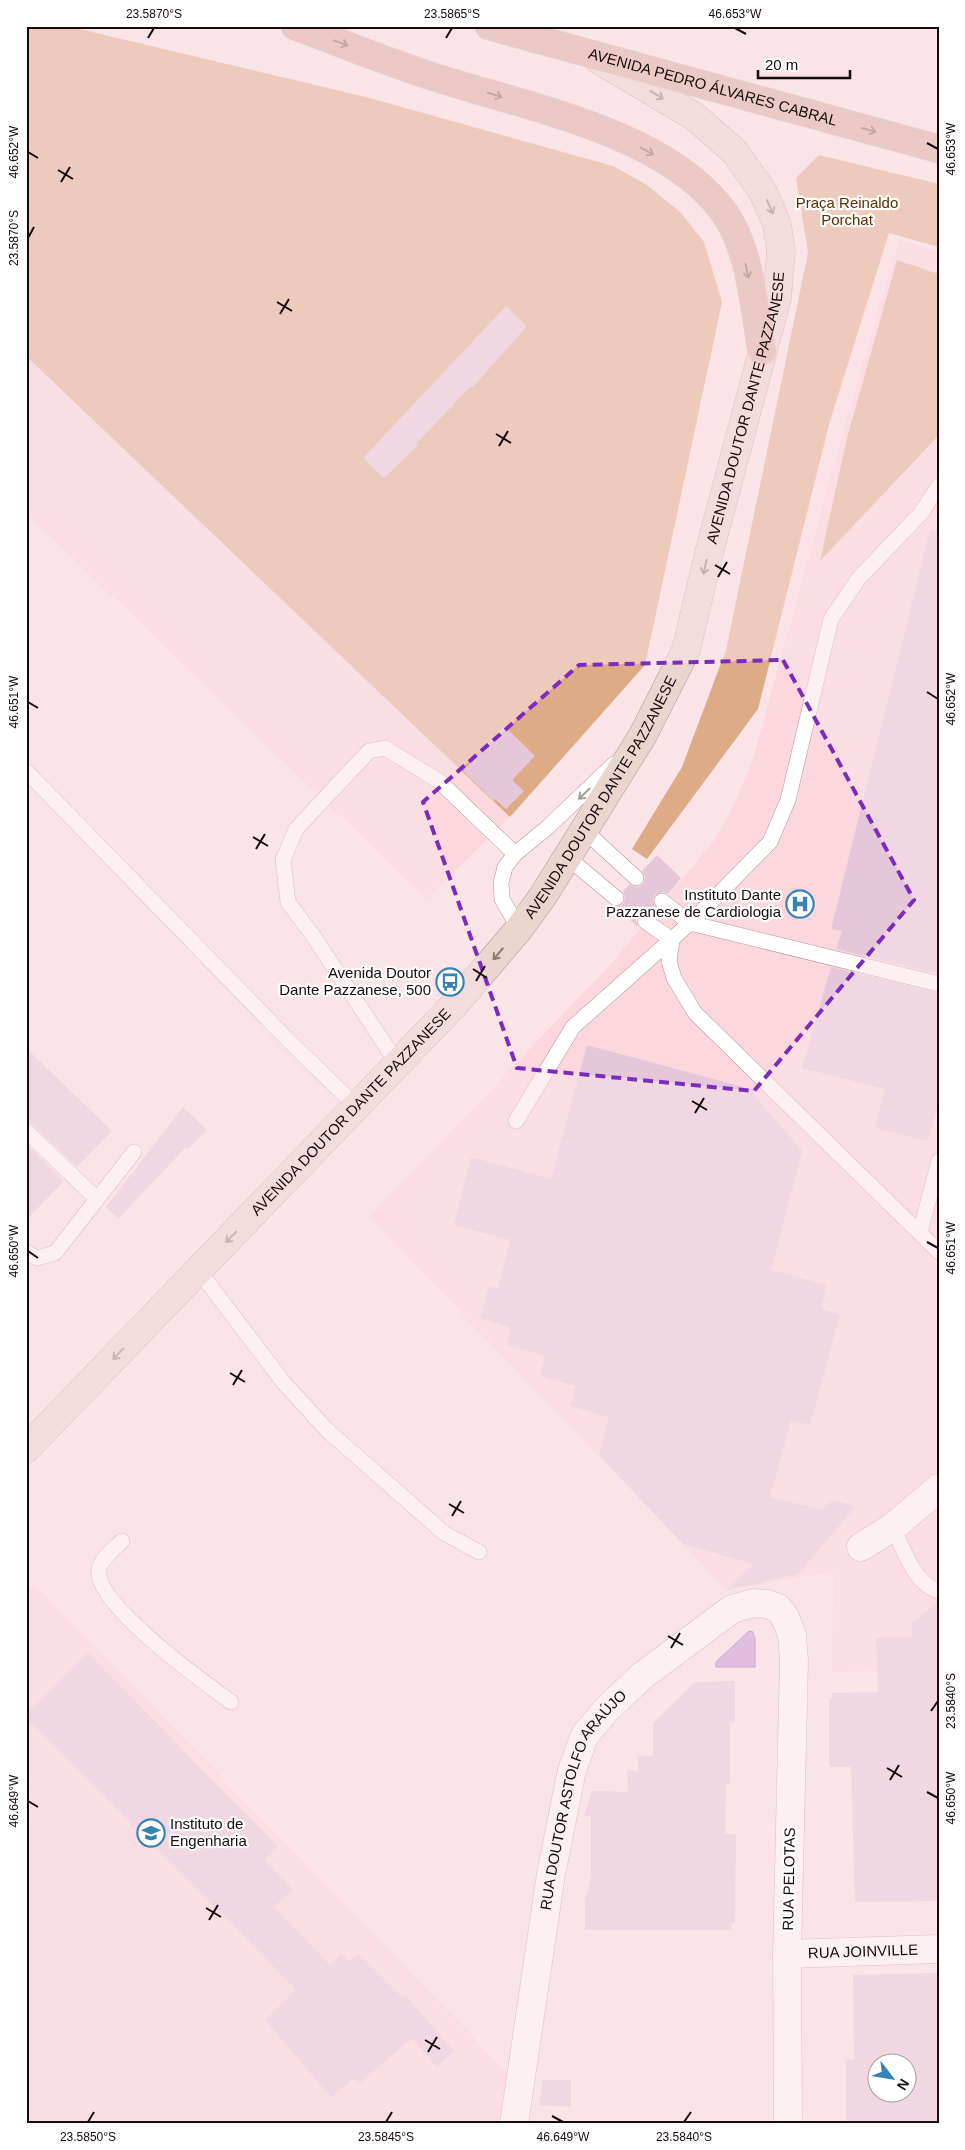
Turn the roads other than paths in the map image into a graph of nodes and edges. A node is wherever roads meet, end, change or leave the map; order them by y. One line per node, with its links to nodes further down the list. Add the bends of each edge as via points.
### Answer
1 (295, 26): 6 (main road, one-way to 6, via 433,77 593,125 671,165 704,188 737,235 747,266)
2 (489, 26): 4 (main road, AVENIDA PEDRO ÁLVARES CABRAL)
3 (550, 26): 4 (main road)
4 (585, 52): 5 (main road, AVENIDA PEDRO ÁLVARES CABRAL, one-way to 5); 6 (street, AVENIDA DOUTOR DANTE PAZZANESE, one-way to 6, via 695,117 735,152 763,192 777,224 781,251 777,298)
5 (939, 149)
6 (762, 351): 8 (street, AVENIDA DOUTOR DANTE PAZZANESE, one-way to 8, via 686,650)
7 (939, 486): 17 (lane, via 921,513 858,578 831,620 788,800 770,842)
8 (643, 735): 10 (street, AVENIDA DOUTOR DANTE PAZZANESE); 11 (lane, one-way to 11, via 558,818)
9 (26, 770): 22 (lane)
10 (584, 830): 12 (street, AVENIDA DOUTOR DANTE PAZZANESE); 13 (lane)
11 (514, 854): 18 (lane, via 505,867 502,899); 21 (lane, via 440,781 385,748 369,751 296,829 283,860 288,902)
12 (566, 857): 14 (lane); 18 (street, AVENIDA DOUTOR DANTE PAZZANESE)
13 (636, 878)
14 (616, 898)
15 (662, 900): 17 (lane)
16 (645, 921): 19 (lane)
17 (690, 923): 19 (lane); 20 (lane)
18 (519, 929): 21 (street, AVENIDA DOUTOR DANTE PAZZANESE, one-way to 21, via 456,1003)
19 (672, 940): 23 (lane, via 572,1027); 28 (lane, via 670,961 674,978 695,1013)
20 (939, 984)
21 (397, 1063): 22 (street, AVENIDA DOUTOR DANTE PAZZANESE)
22 (356, 1106): 31 (street, AVENIDA DOUTOR DANTE PAZZANESE, one-way to 31)
23 (516, 1121)
24 (26, 1131): 27 (lane)
25 (134, 1152): 27 (lane)
26 (939, 1161): 28 (lane)
27 (97, 1199): 29 (lane, via 55,1253 37,1258)
28 (920, 1232): 30 (lane)
29 (26, 1252)
30 (939, 1252)
31 (199, 1271): 32 (street, AVENIDA DOUTOR DANTE PAZZANESE, one-way to 32); 37 (lane, via 284,1383 328,1430 444,1533)
32 (26, 1449)
33 (939, 1488): 34 (street)
34 (893, 1527): 36 (street); 38 (lane, via 912,1568 933,1589)
35 (122, 1541): 40 (lane, via 98,1571 107,1592 138,1629)
36 (861, 1547)
37 (479, 1552)
38 (939, 1590)
39 (792, 1635): 42 (street, RUA PELOTAS); 43 (street, RUA DOUTOR ASTOLFO ARAÚJO, via 778,1608 754,1603 732,1609 642,1676 585,1735 572,1770 552,1874)
40 (231, 1702)
41 (939, 1949): 42 (street, RUA JOINVILLE)
42 (787, 1954): 44 (street, RUA PELOTAS)
43 (514, 2124)
44 (788, 2124)

